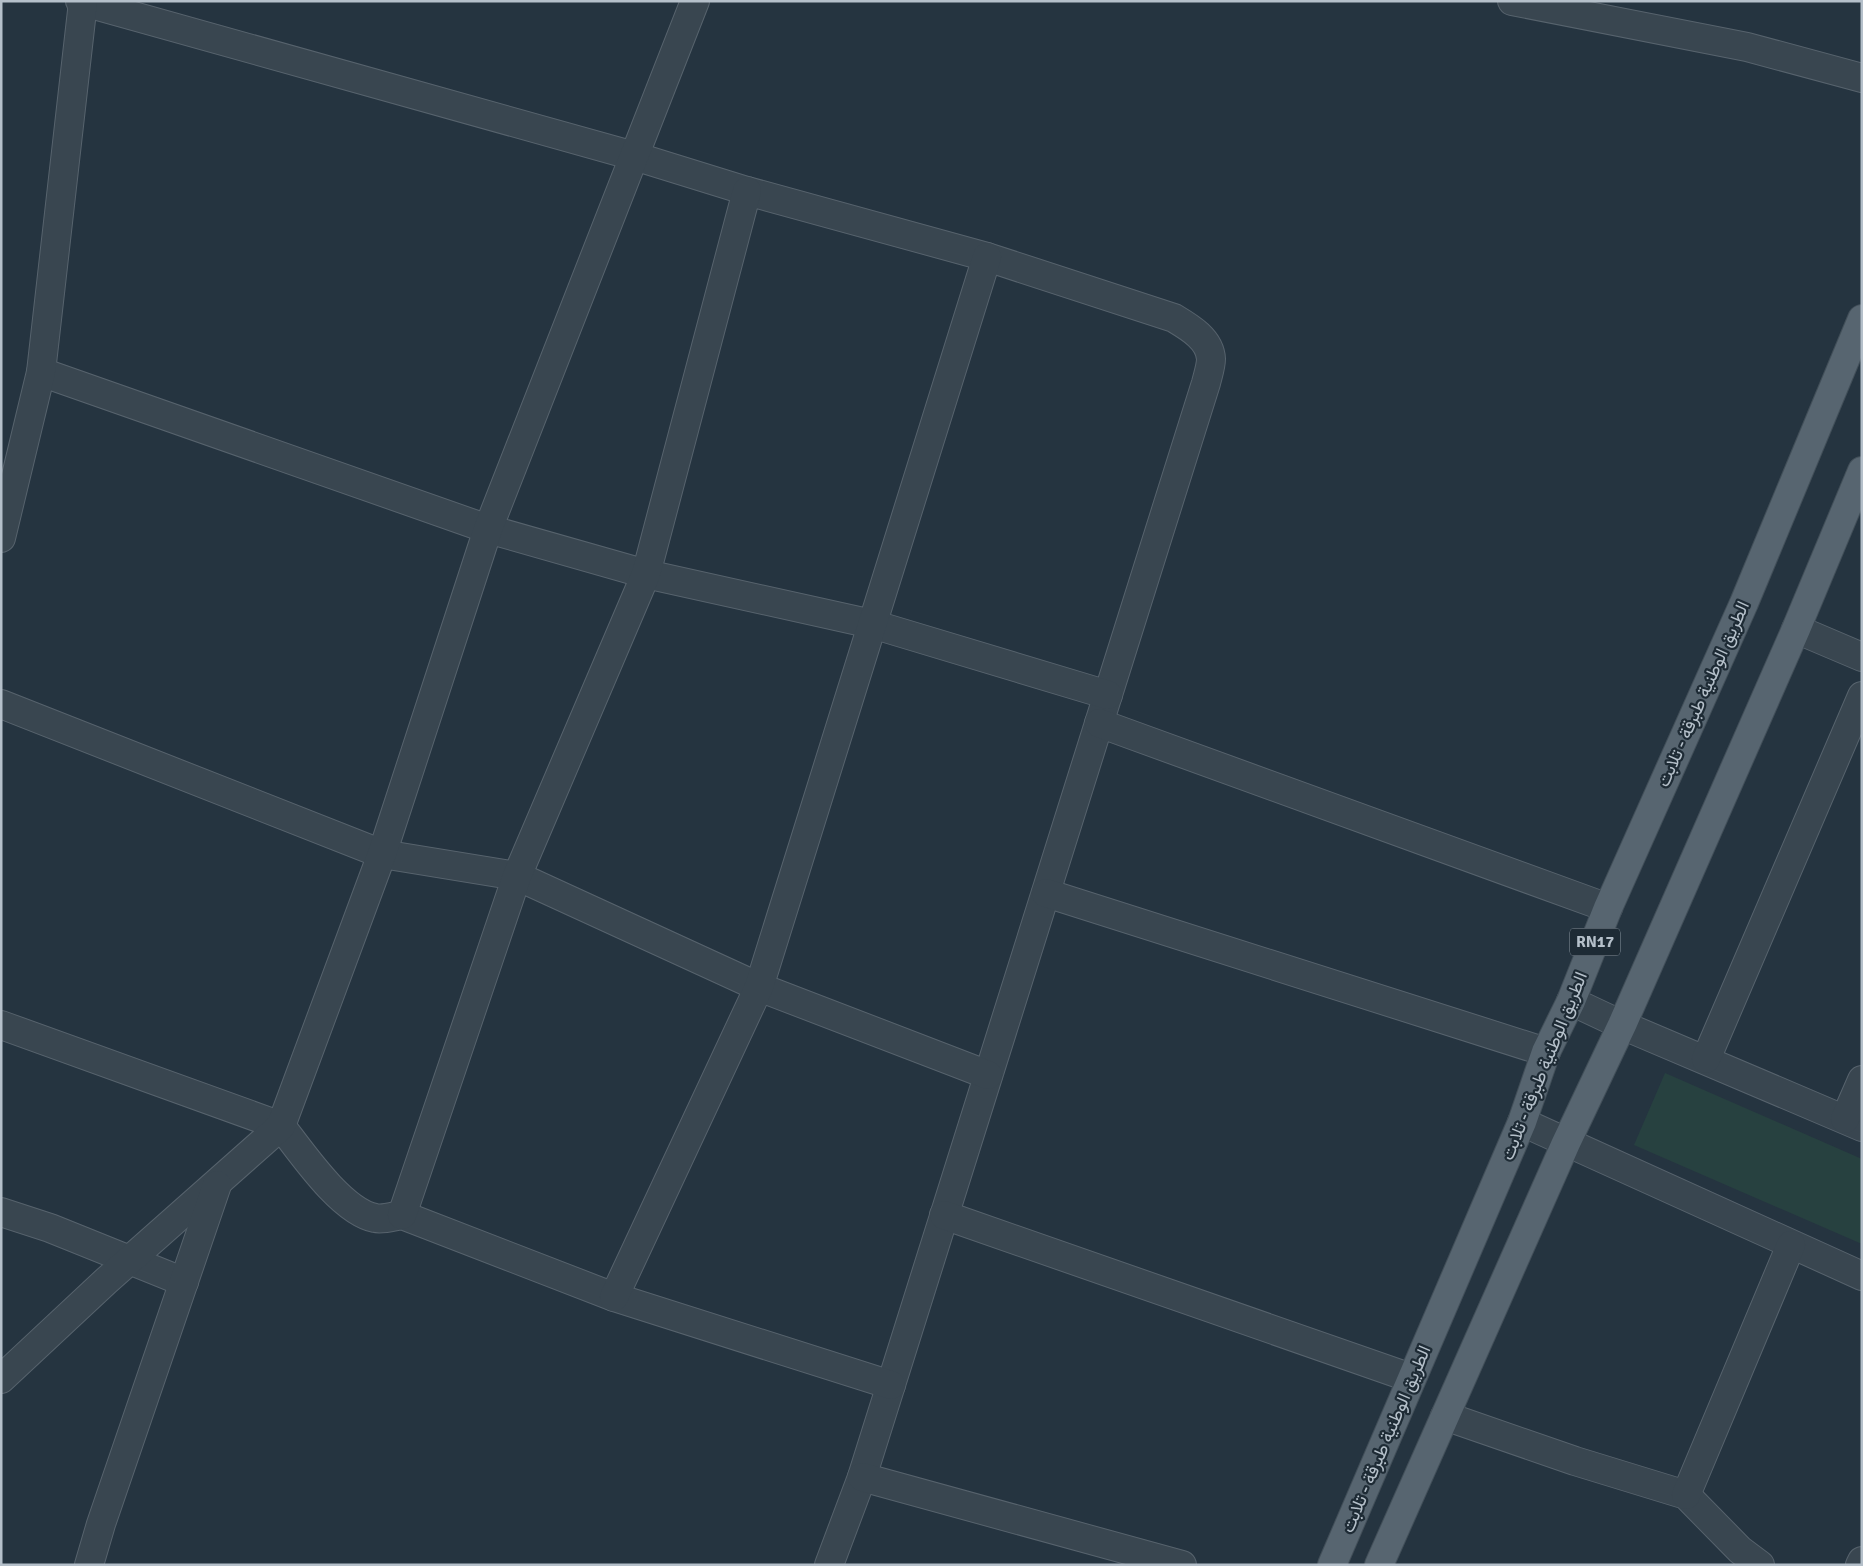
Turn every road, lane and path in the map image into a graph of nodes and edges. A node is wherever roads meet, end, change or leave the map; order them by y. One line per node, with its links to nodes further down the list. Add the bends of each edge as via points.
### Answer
1 (695, 1): 5 (street)
2 (1512, 1): 4 (street, via 1747,47)
3 (82, 2): 5 (street); 9 (street)
4 (1862, 78)
5 (634, 156): 6 (street); 11 (street)
6 (747, 191): 7 (street); 13 (street)
7 (987, 257): 14 (street); 17 (street, via 1174,318 1195,331 1210,349 1206,383)
8 (1862, 320): 24 (main road, الطريق الوطنية طبرقة - تلابت / RN17, via 1744,603)
9 (41, 372): 11 (street); 12 (street)
10 (1862, 471): 15 (main road)
11 (488, 529): 13 (street); 21 (street)
12 (1, 538)
13 (646, 574): 14 (street); 22 (street)
14 (872, 624): 17 (street); 25 (street)
15 (1796, 629): 16 (street); 28 (main road)
16 (1862, 658)
17 (1108, 695): 20 (street)
18 (1862, 696): 30 (street)
19 (1, 704): 21 (street)
20 (1099, 723): 23 (street); 24 (street)
21 (382, 854): 22 (street); 35 (street)
22 (517, 876): 25 (street); 39 (street)
23 (1046, 893): 29 (street); 31 (street)
24 (1608, 908): 26 (main road, الطريق الوطنية طبرقة - تلابت / RN17)
25 (759, 987): 31 (street); 45 (street)
26 (1572, 1001): 28 (street); 29 (main road, الطريق الوطنية طبرقة - تلابت / RN17)
27 (1, 1025): 35 (street)
28 (1622, 1025): 30 (street); 36 (main road)
29 (1546, 1052): 33 (main road, الطريق الوطنية طبرقة - تلابت / RN17)
30 (1706, 1059): 34 (street)
31 (988, 1075): 40 (street)
32 (1862, 1080): 34 (street)
33 (1522, 1122): 36 (street); 46 (main road, الطريق الوطنية طبرقة - تلابت / RN17)
34 (1853, 1123)
35 (281, 1126): 37 (street); 39 (street, via 345,1202 376,1218)
36 (1566, 1143): 41 (street); 49 (main road)
37 (218, 1182): 42 (street); 44 (street)
38 (1, 1212): 42 (street)
39 (402, 1215): 45 (street)
40 (944, 1215): 46 (street); 48 (street)
41 (1791, 1245): 43 (street); 51 (street)
42 (130, 1260): 44 (street); 47 (street)
43 (1862, 1276)
44 (184, 1282): 53 (street)
45 (614, 1297): 48 (street)
46 (1411, 1378): 56 (main road, الطريق الوطنية طبرقة - تلابت / RN17)
47 (1, 1379)
48 (890, 1385): 50 (street)
49 (1445, 1416): 51 (street); 57 (main road)
50 (862, 1478): 54 (street); 55 (street)
51 (1686, 1495): 58 (street, via 1740,1550)
52 (1862, 1561): 59 (street)
53 (89, 1565)
54 (829, 1565)
55 (1182, 1565)
56 (1332, 1565)
57 (1379, 1565)
58 (1760, 1565)
59 (1860, 1565)

